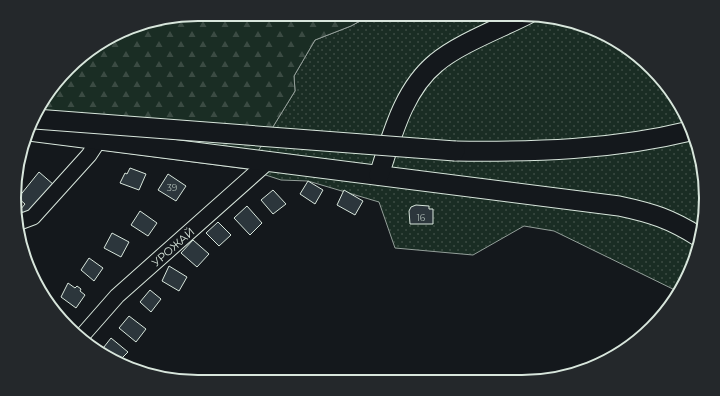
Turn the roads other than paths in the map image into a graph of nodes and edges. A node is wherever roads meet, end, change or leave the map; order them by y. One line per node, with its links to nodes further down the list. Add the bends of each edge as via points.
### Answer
1 (514, 21): 7 (main road, via 449,54 424,76 414,88 400,115)
2 (39, 119): 4 (main road, bridge, via 455,152 586,149)
3 (33, 132): 5 (main road)
4 (687, 132)
5 (99, 140): 6 (main road); 8 (street, via 89,155 32,218)
6 (269, 161): 7 (main road); 10 (street, УРОЖАЙ, via 117,296)
7 (379, 175): 9 (main road, via 619,206 656,214)
8 (23, 221)
9 (696, 235)
10 (84, 333)

